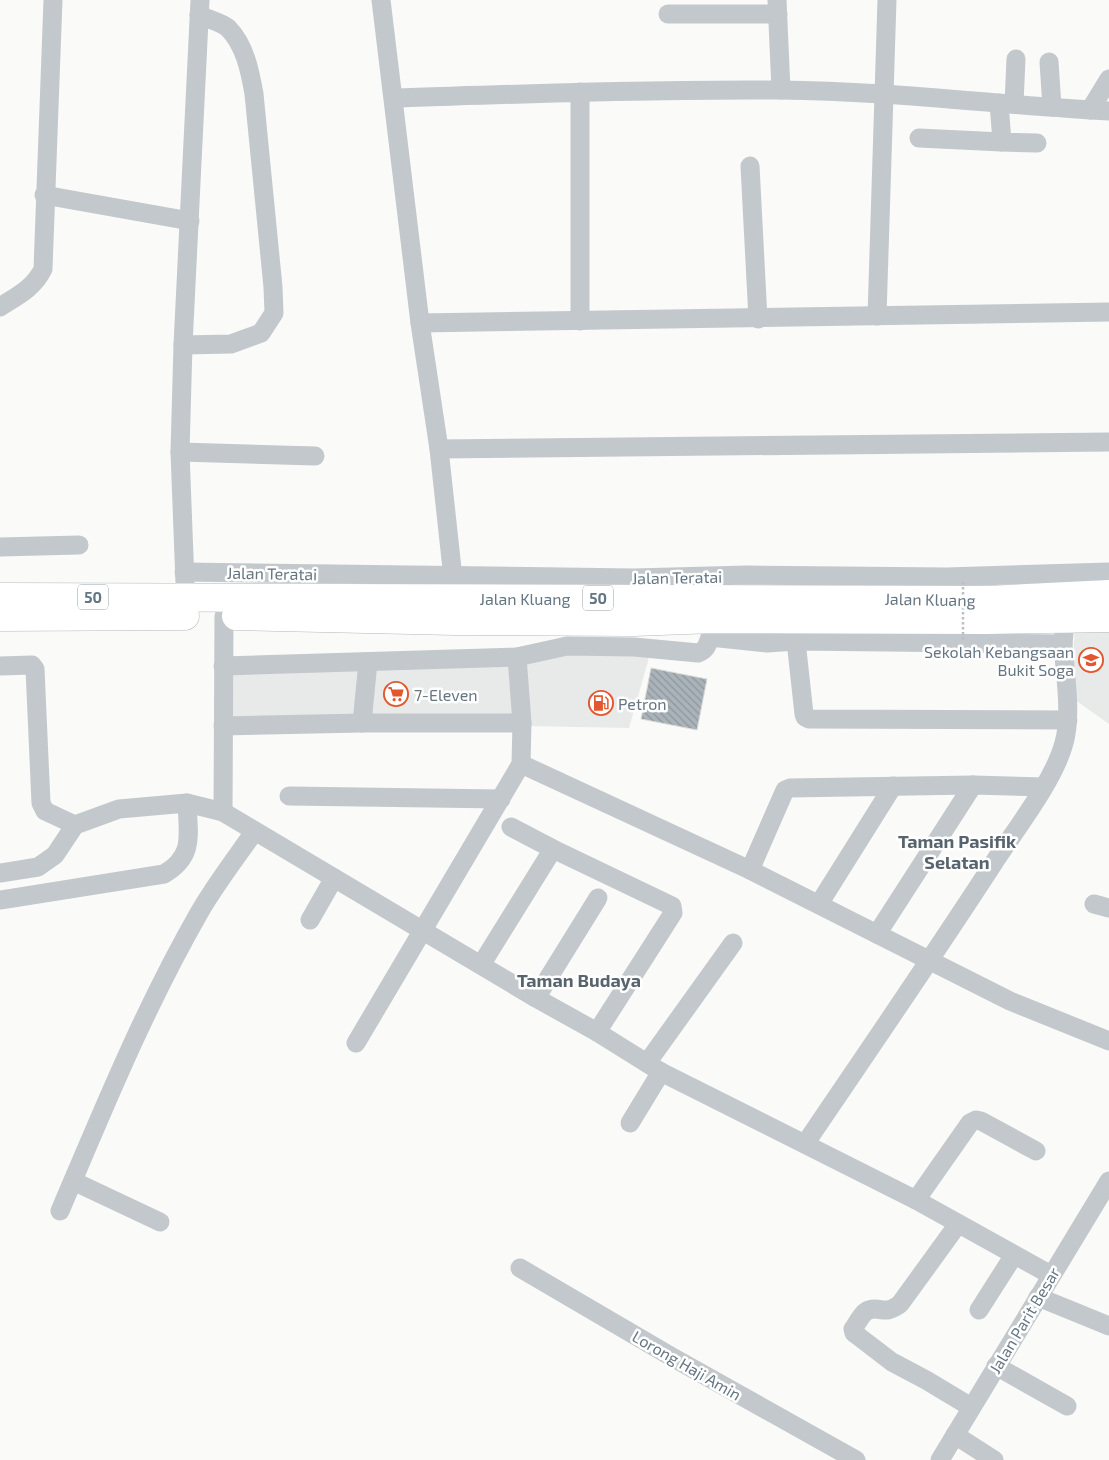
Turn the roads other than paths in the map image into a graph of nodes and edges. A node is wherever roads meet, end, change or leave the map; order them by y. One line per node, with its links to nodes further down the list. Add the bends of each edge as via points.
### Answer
1 (52, 0): 22 (street)
2 (381, 0): 13 (street)
3 (887, 0): 12 (street)
4 (777, 7): 6 (street); 10 (street)
5 (199, 8): 23 (street); 30 (street, via 227,28 249,67 268,229 274,313 261,333 231,344)
6 (668, 14)
7 (1016, 59): 14 (street)
8 (1049, 62): 15 (street)
9 (1109, 80): 16 (street)
10 (781, 90): 11 (street); 12 (street)
11 (580, 92): 13 (street); 28 (street)
12 (884, 94): 14 (street); 26 (street)
13 (394, 98): 29 (street)
14 (1006, 104): 15 (street); 19 (street)
15 (1052, 107): 16 (street)
16 (1090, 110): 17 (street)
17 (1109, 111)
18 (919, 138): 19 (street)
19 (1002, 142): 20 (street)
20 (1037, 143)
21 (750, 166): 27 (street)
22 (44, 195): 23 (street); 24 (street, via 43,269 31,286)
23 (190, 221): 30 (street)
24 (0, 307)
25 (1109, 312): 26 (street)
26 (877, 316): 27 (street)
27 (758, 319): 28 (street)
28 (580, 321): 29 (street)
29 (420, 323): 32 (street)
30 (183, 345): 33 (street)
31 (1109, 442): 32 (street)
32 (439, 450): 39 (street)
33 (180, 452): 34 (street); 38 (street)
34 (315, 456)
35 (79, 545): 36 (street)
36 (0, 548)
37 (1109, 572): 42 (street, via 947,577)
38 (185, 584): 39 (highway, Jalan Kluang / 50); 41 (highway, Jalan Kluang / 50)
39 (454, 587): 42 (highway, Jalan Kluang / 50)
40 (1109, 594): 42 (highway, Jalan Kluang / 50)
41 (0, 596)
42 (737, 607): 46 (highway, Jalan Kluang / 50); 47 (highway, Jalan Kluang / 50, via 634,634); 48 (street, via 767,643)
43 (224, 616): 44 (highway, Jalan Kluang / 50); 47 (highway, Jalan Kluang / 50, via 444,620); 52 (street)
44 (0, 617)
45 (1109, 618): 46 (highway, Jalan Kluang / 50)
46 (1064, 632): 48 (street); 53 (street)
47 (567, 633): 49 (street)
48 (796, 641): 53 (street, via 804,714 809,719)
49 (517, 657): 50 (street); 55 (street)
50 (368, 662): 52 (street); 54 (street)
51 (0, 666): 65 (street, via 27,664 35,669 41,802 45,811)
52 (223, 666): 56 (street)
53 (1068, 720): 60 (street, via 1060,755)
54 (362, 723): 55 (street); 56 (street)
55 (522, 723): 57 (street)
56 (223, 726): 64 (street)
57 (521, 764): 62 (street); 69 (street)
58 (973, 785): 59 (street); 60 (street); 77 (street)
59 (893, 786): 69 (street, via 796,787 785,790); 74 (street)
60 (1043, 787): 79 (street)
61 (289, 796): 62 (street)
62 (501, 799): 76 (street)
63 (187, 803): 64 (street); 65 (street, via 120,809); 73 (street, via 189,845 175,868 164,874)
64 (222, 812): 67 (street)
65 (75, 825): 70 (street, via 55,855 38,867)
66 (511, 827): 68 (street)
67 (254, 832): 71 (street); 89 (street, via 200,910 172,963 130,1049)
68 (553, 849): 80 (street); 82 (street, via 674,909)
69 (750, 870): 74 (street)
70 (0, 874)
71 (334, 878): 75 (street); 76 (street)
72 (598, 898): 81 (street)
73 (0, 900)
74 (819, 904): 77 (street)
75 (310, 920)
76 (424, 930): 80 (street); 84 (street)
77 (877, 934): 79 (street)
78 (733, 943): 85 (street)
79 (930, 962): 83 (street, via 1010,1001); 87 (street)
80 (481, 965): 81 (street)
81 (536, 998): 82 (street)
82 (597, 1032): 85 (street)
83 (1109, 1040)
84 (356, 1043)
85 (654, 1068): 86 (street); 87 (street)
86 (630, 1123)
87 (805, 1144): 91 (street)
88 (1036, 1151): 91 (street, via 976,1120)
89 (73, 1181): 92 (street); 93 (street)
90 (1109, 1181): 97 (street, Jalan Parit Besar)
91 (916, 1200): 94 (street)
92 (60, 1211)
93 (160, 1222)
94 (958, 1224): 95 (street); 103 (street, via 900,1304 893,1310 869,1309 854,1333 892,1362)
95 (1014, 1255): 97 (street); 99 (street)
96 (520, 1268): 105 (street, Lorong Haji Amin)
97 (1051, 1275): 98 (street, Jalan Parit Besar)
98 (1048, 1301): 100 (street); 101 (street, Jalan Parit Besar)
99 (979, 1310)
100 (1109, 1326)
101 (996, 1366): 102 (street); 103 (street, Jalan Parit Besar)
102 (1067, 1406)
103 (971, 1407): 104 (street, Jalan Parit Besar)
104 (961, 1439): 106 (street, Jalan Parit Besar); 107 (street)
105 (856, 1460)
106 (940, 1460)
107 (994, 1460)

